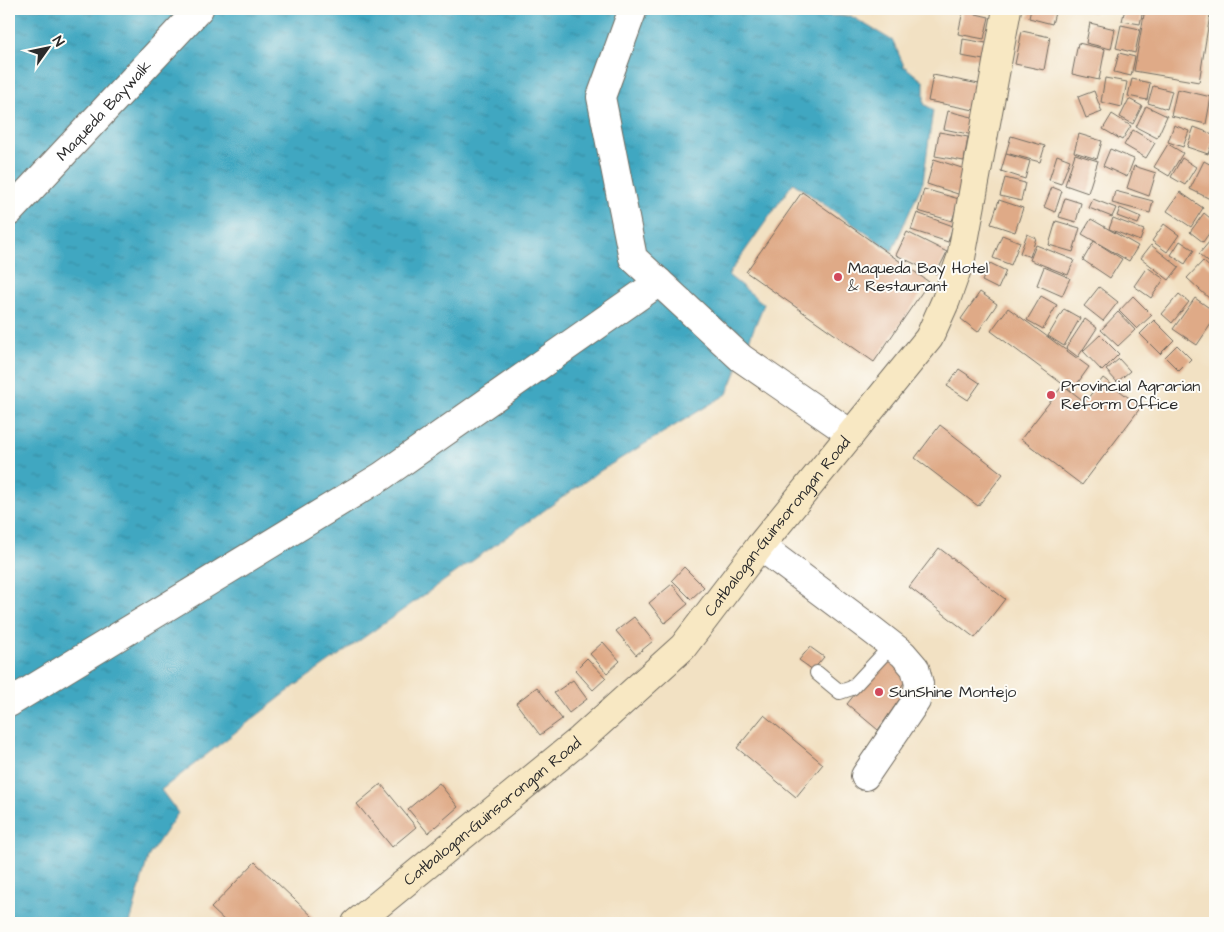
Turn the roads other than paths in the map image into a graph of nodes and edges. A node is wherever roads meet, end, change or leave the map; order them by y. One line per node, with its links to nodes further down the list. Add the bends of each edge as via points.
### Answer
1 (199, 9): 4 (street, Maqueda Baywalk)
2 (632, 9): 5 (street, via 602,97 633,258)
3 (1008, 9): 6 (street, Catbalogan-Guinsorongan Road, via 961,258 946,300 929,338)
4 (9, 212)
5 (659, 282): 6 (street, via 741,358); 10 (street, via 382,476)
6 (851, 434): 7 (street, Catbalogan-Guinsorongan Road)
7 (760, 546): 8 (street); 12 (street, Catbalogan-Guinsorongan Road, via 684,648 573,745)
8 (892, 645): 9 (lane, via 852,688 840,692); 11 (street, via 915,668 919,684 916,701)
9 (817, 673)
10 (9, 703)
11 (864, 776)
12 (356, 923)

